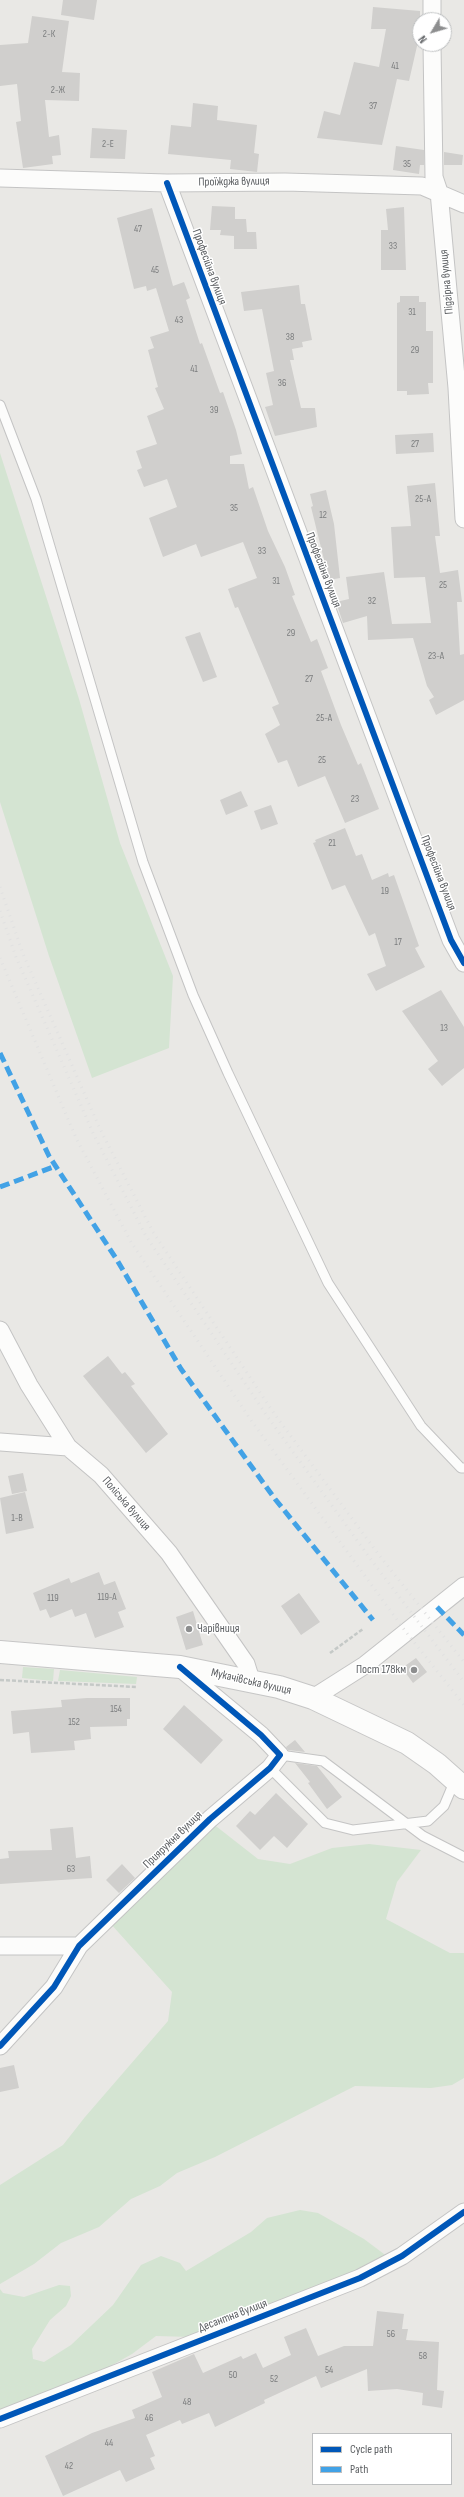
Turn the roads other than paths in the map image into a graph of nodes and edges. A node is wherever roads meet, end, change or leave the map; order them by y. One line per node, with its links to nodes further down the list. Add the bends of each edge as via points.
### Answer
1 (432, 0): 2 (street)
2 (432, 12)
3 (432, 52): 6 (street, Підгірна вулиця, via 434,177)
4 (0, 178): 5 (street, Проїжджа вулиця)
5 (167, 183): 6 (street, Проїжджа вулиця, via 360,183 422,186); 11 (street, Професійна вулиця, via 451,940)
6 (439, 192): 7 (street, Проїжджа вулиця); 8 (street, Підгірна вулиця)
7 (464, 204)
8 (460, 389): 10 (street, Підгірна вулиця)
9 (0, 405): 15 (lane, via 36,499 143,862 193,995 328,1283 421,1426 461,1468)
10 (464, 520)
11 (464, 963)
12 (0, 1330): 14 (street, Поліська вулиця, via 29,1385)
13 (0, 1442): 14 (street)
14 (68, 1447): 19 (street, Поліська вулиця, via 101,1475 169,1553 246,1664)
15 (464, 1468)
16 (464, 1586): 20 (street, via 365,1665)
17 (0, 1652): 18 (street, Мукачівська вулиця)
18 (180, 1668): 19 (street, Мукачівська вулиця); 21 (street, via 261,1735)
19 (251, 1680): 20 (street, Мукачівська вулиця)
20 (313, 1698): 22 (street, Мукачівська вулиця, via 407,1744)
21 (275, 1761): 23 (lane, via 323,1762); 23 (lane, via 325,1823 353,1830); 26 (street, Прияружна вулиця, via 204,1824)
22 (460, 1784): 23 (lane, via 444,1806 428,1821)
23 (407, 1825): 24 (lane)
24 (464, 1857)
25 (0, 1946): 26 (street)
26 (79, 1946): 27 (street, Прияружна вулиця, via 54,1987)
27 (0, 2046)
28 (464, 2212): 29 (street, Десантна вулиця, via 402,2256 360,2278)
29 (0, 2420)

